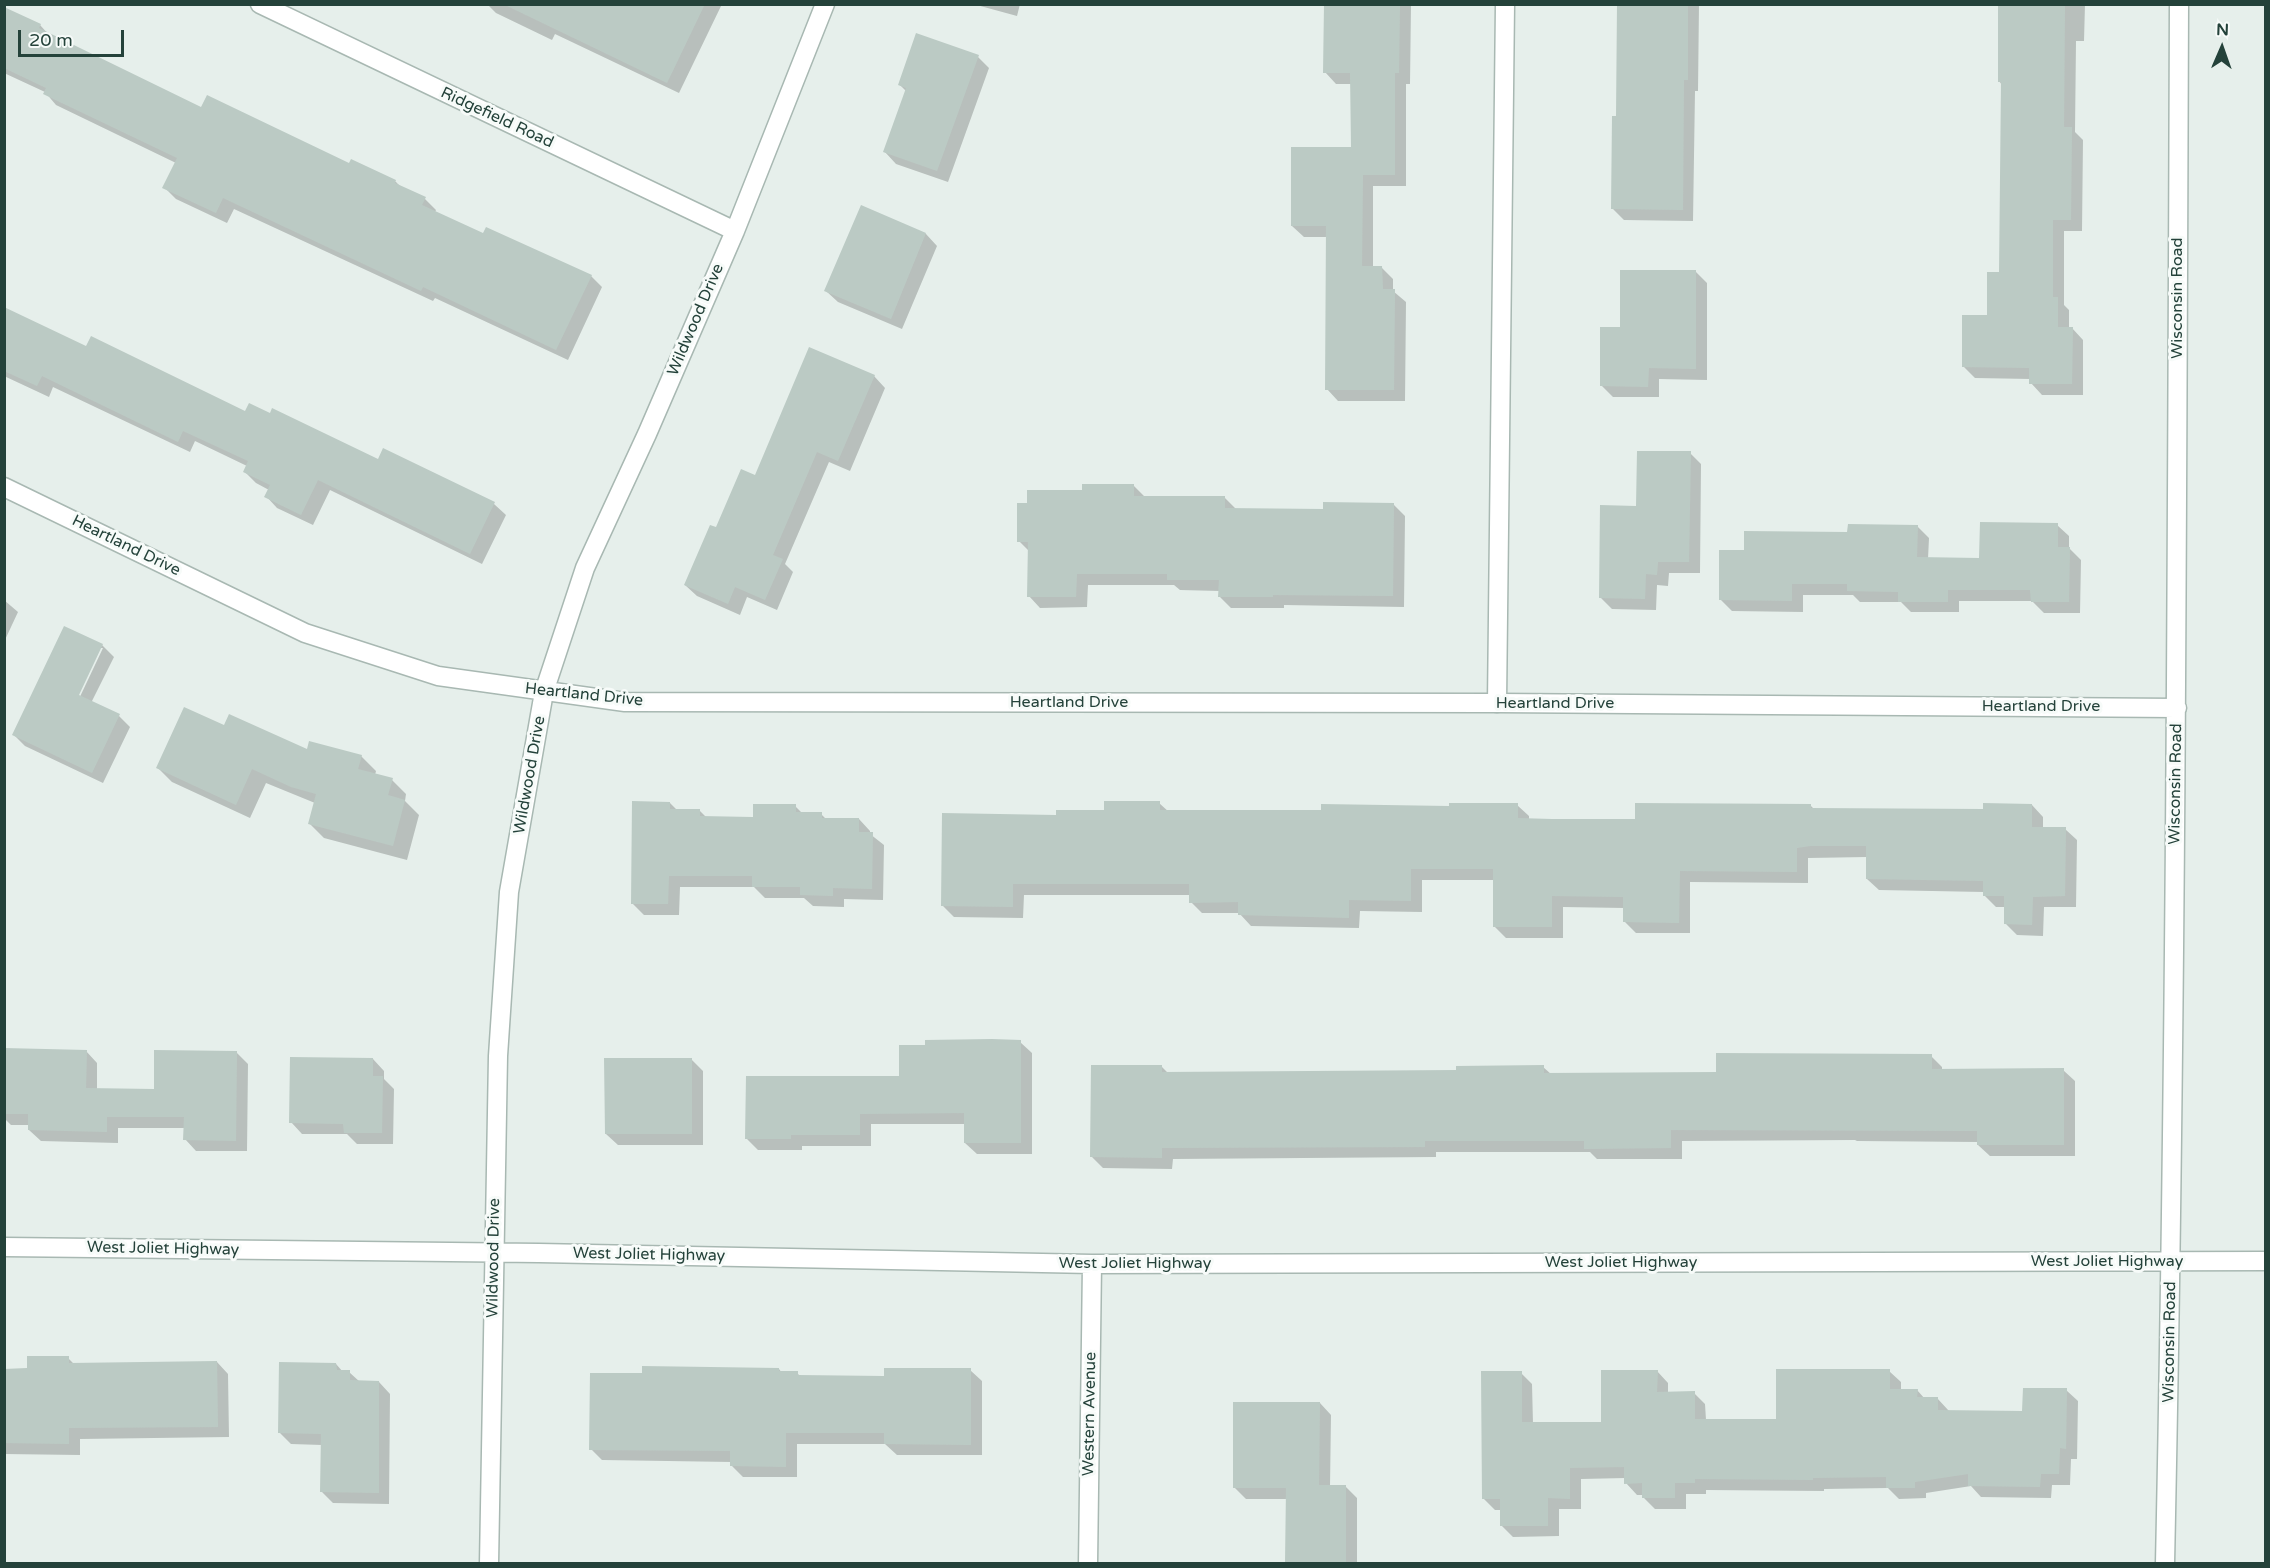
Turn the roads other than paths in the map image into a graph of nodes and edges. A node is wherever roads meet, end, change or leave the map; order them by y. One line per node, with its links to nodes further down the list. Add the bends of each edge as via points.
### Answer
1 (260, 4): 5 (street, Ridgefield Road)
2 (825, 4): 5 (street, Wildwood Drive)
3 (1505, 4): 8 (street)
4 (2179, 4): 9 (street, Wisconsin Road)
5 (735, 231): 7 (street, Wildwood Drive, via 585,568)
6 (4, 487): 7 (street, Heartland Drive, via 306,633 438,676)
7 (544, 692): 8 (street, Heartland Drive, via 625,702); 11 (street, Wildwood Drive, via 509,892 498,1056)
8 (1497, 704): 9 (street, Heartland Drive)
9 (2176, 708): 12 (street, Wisconsin Road)
10 (4, 1247): 11 (street, West Joliet Highway)
11 (494, 1253): 14 (street, West Joliet Highway); 15 (street, Wildwood Drive)
12 (2171, 1261): 13 (street, West Joliet Highway); 14 (street, West Joliet Highway); 17 (street, Wisconsin Road)
13 (2265, 1262)
14 (1092, 1264): 16 (street, Western Avenue)
15 (489, 1563)
16 (1089, 1563)
17 (2165, 1563)

